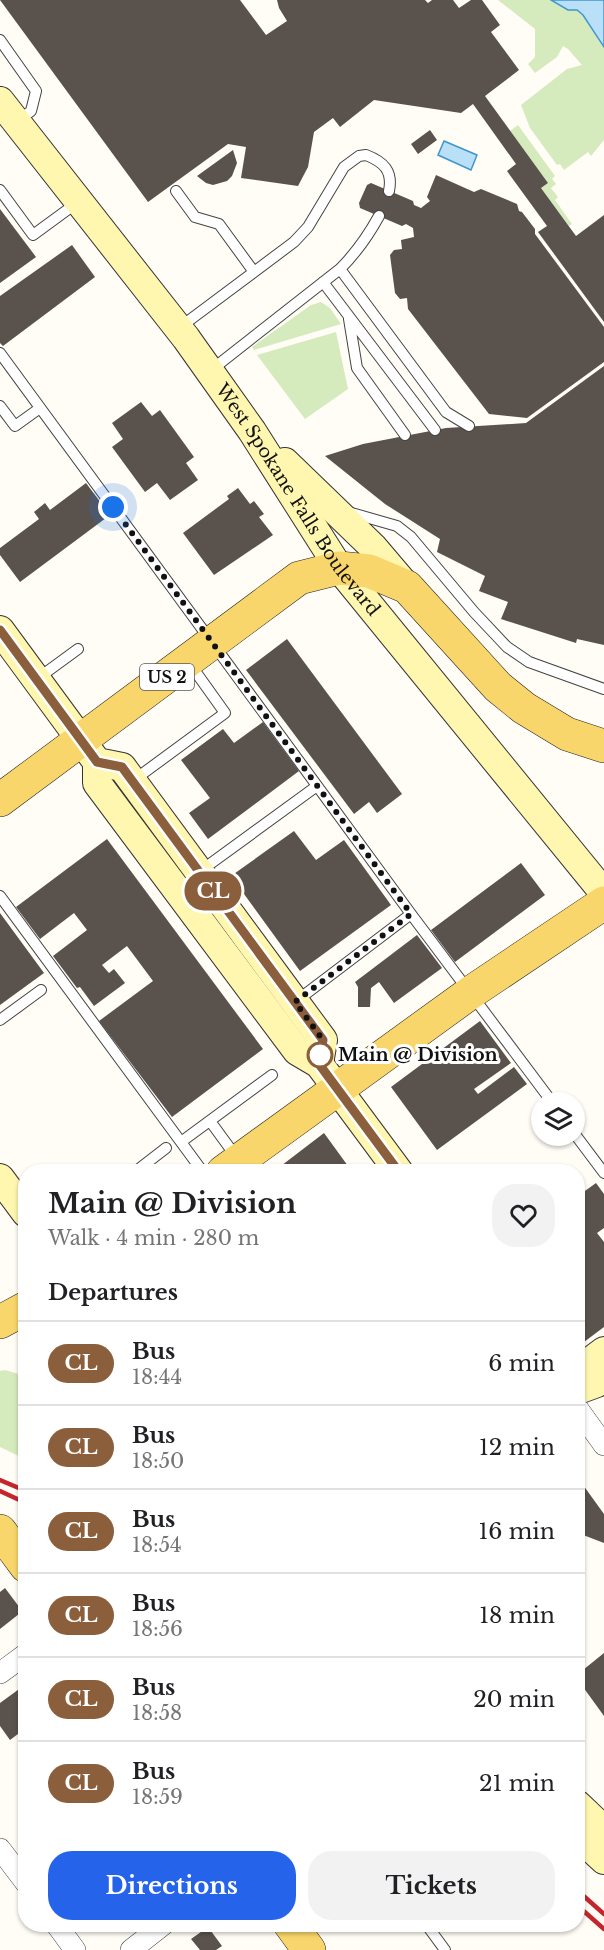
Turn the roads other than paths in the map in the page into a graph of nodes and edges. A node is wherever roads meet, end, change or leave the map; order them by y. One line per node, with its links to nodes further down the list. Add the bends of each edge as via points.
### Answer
1 (0, 40): 2 (lane, via 36,92 31,111)
2 (5, 119): 6 (main road, West Spokane Falls Boulevard)
3 (0, 190): 6 (lane, via 33,235)
4 (176, 191): 9 (lane, via 195,217 219,224)
5 (389, 191): 9 (lane, via 390,174 380,161 366,156 352,161 344,167 308,227)
6 (78, 202): 12 (main road, West Spokane Falls Boulevard)
7 (379, 216): 8 (lane, via 356,253)
8 (340, 268): 10 (lane); 17 (lane, via 446,412)
9 (254, 272): 12 (lane)
10 (323, 282): 11 (lane); 14 (lane)
11 (349, 315): 18 (lane); 20 (lane, via 357,368)
12 (178, 328): 14 (main road, West Spokane Falls Boulevard)
13 (0, 352): 16 (lane)
14 (210, 371): 19 (main road, West Spokane Falls Boulevard)
15 (0, 405): 16 (lane, via 15,426)
16 (40, 408): 26 (lane)
17 (469, 426)
18 (435, 430)
19 (252, 431): 21 (main road); 22 (main road, West Spokane Falls Boulevard)
20 (405, 435)
21 (334, 509): 23 (main road, via 374,547); 28 (lane, via 397,526 507,646 529,662)
22 (339, 568): 23 (main road, US 2, via 369,571); 26 (main road, US 2, via 299,578); 36 (main road, West Spokane Falls Boulevard)
23 (407, 587): 29 (main road, US 2, via 498,687 524,708 567,734)
24 (0, 630): 27 (main road)
25 (78, 649): 27 (lane)
26 (200, 652): 30 (main road, US 2); 31 (lane, via 225,713); 32 (lane)
27 (36, 679): 30 (main road)
28 (604, 689)
29 (604, 746)
30 (89, 751): 31 (main road, via 122,767); 33 (main road, US 2); 42 (main road, via 97,783 297,1051)
31 (132, 781): 34 (main road)
32 (317, 786): 34 (lane); 37 (lane)
33 (0, 800)
34 (199, 872): 40 (main road)
35 (0, 896): 47 (lane)
36 (601, 908): 39 (main road)
37 (411, 914): 39 (lane); 40 (lane)
38 (41, 990): 41 (lane)
39 (470, 993): 44 (main road); 45 (lane)
40 (295, 1002): 42 (main road, via 323,1040)
41 (0, 1020)
42 (319, 1064): 44 (main road)
43 (272, 1075): 46 (lane)
44 (338, 1090): 53 (main road); 54 (main road)
45 (544, 1092)
46 (210, 1121): 47 (lane); 52 (lane)
47 (181, 1142): 51 (lane)
48 (584, 1146): 55 (lane)
49 (166, 1148): 50 (lane)
50 (145, 1164)
51 (197, 1164)
52 (230, 1164)
53 (234, 1164)
54 (390, 1164)
55 (604, 1173)
56 (0, 1178): 57 (main road)
57 (18, 1202)
58 (18, 1312): 59 (main road)
59 (0, 1322)
60 (604, 1351): 61 (main road)
61 (585, 1365)
62 (604, 1378): 63 (main road)
63 (585, 1387)
64 (585, 1419): 65 (street)
65 (604, 1445)
66 (18, 1660): 67 (street)
67 (0, 1673)
68 (585, 1812): 69 (main road)
69 (604, 1830)
70 (585, 1842): 72 (main road)
71 (0, 1849): 73 (street)
72 (604, 1860)
73 (18, 1873)
74 (62, 1932): 78 (street)
75 (154, 1932): 79 (street)
76 (296, 1932): 80 (main road)
77 (432, 1932): 81 (lane)
78 (75, 1950)
79 (130, 1950)
80 (309, 1950)
81 (446, 1950)

